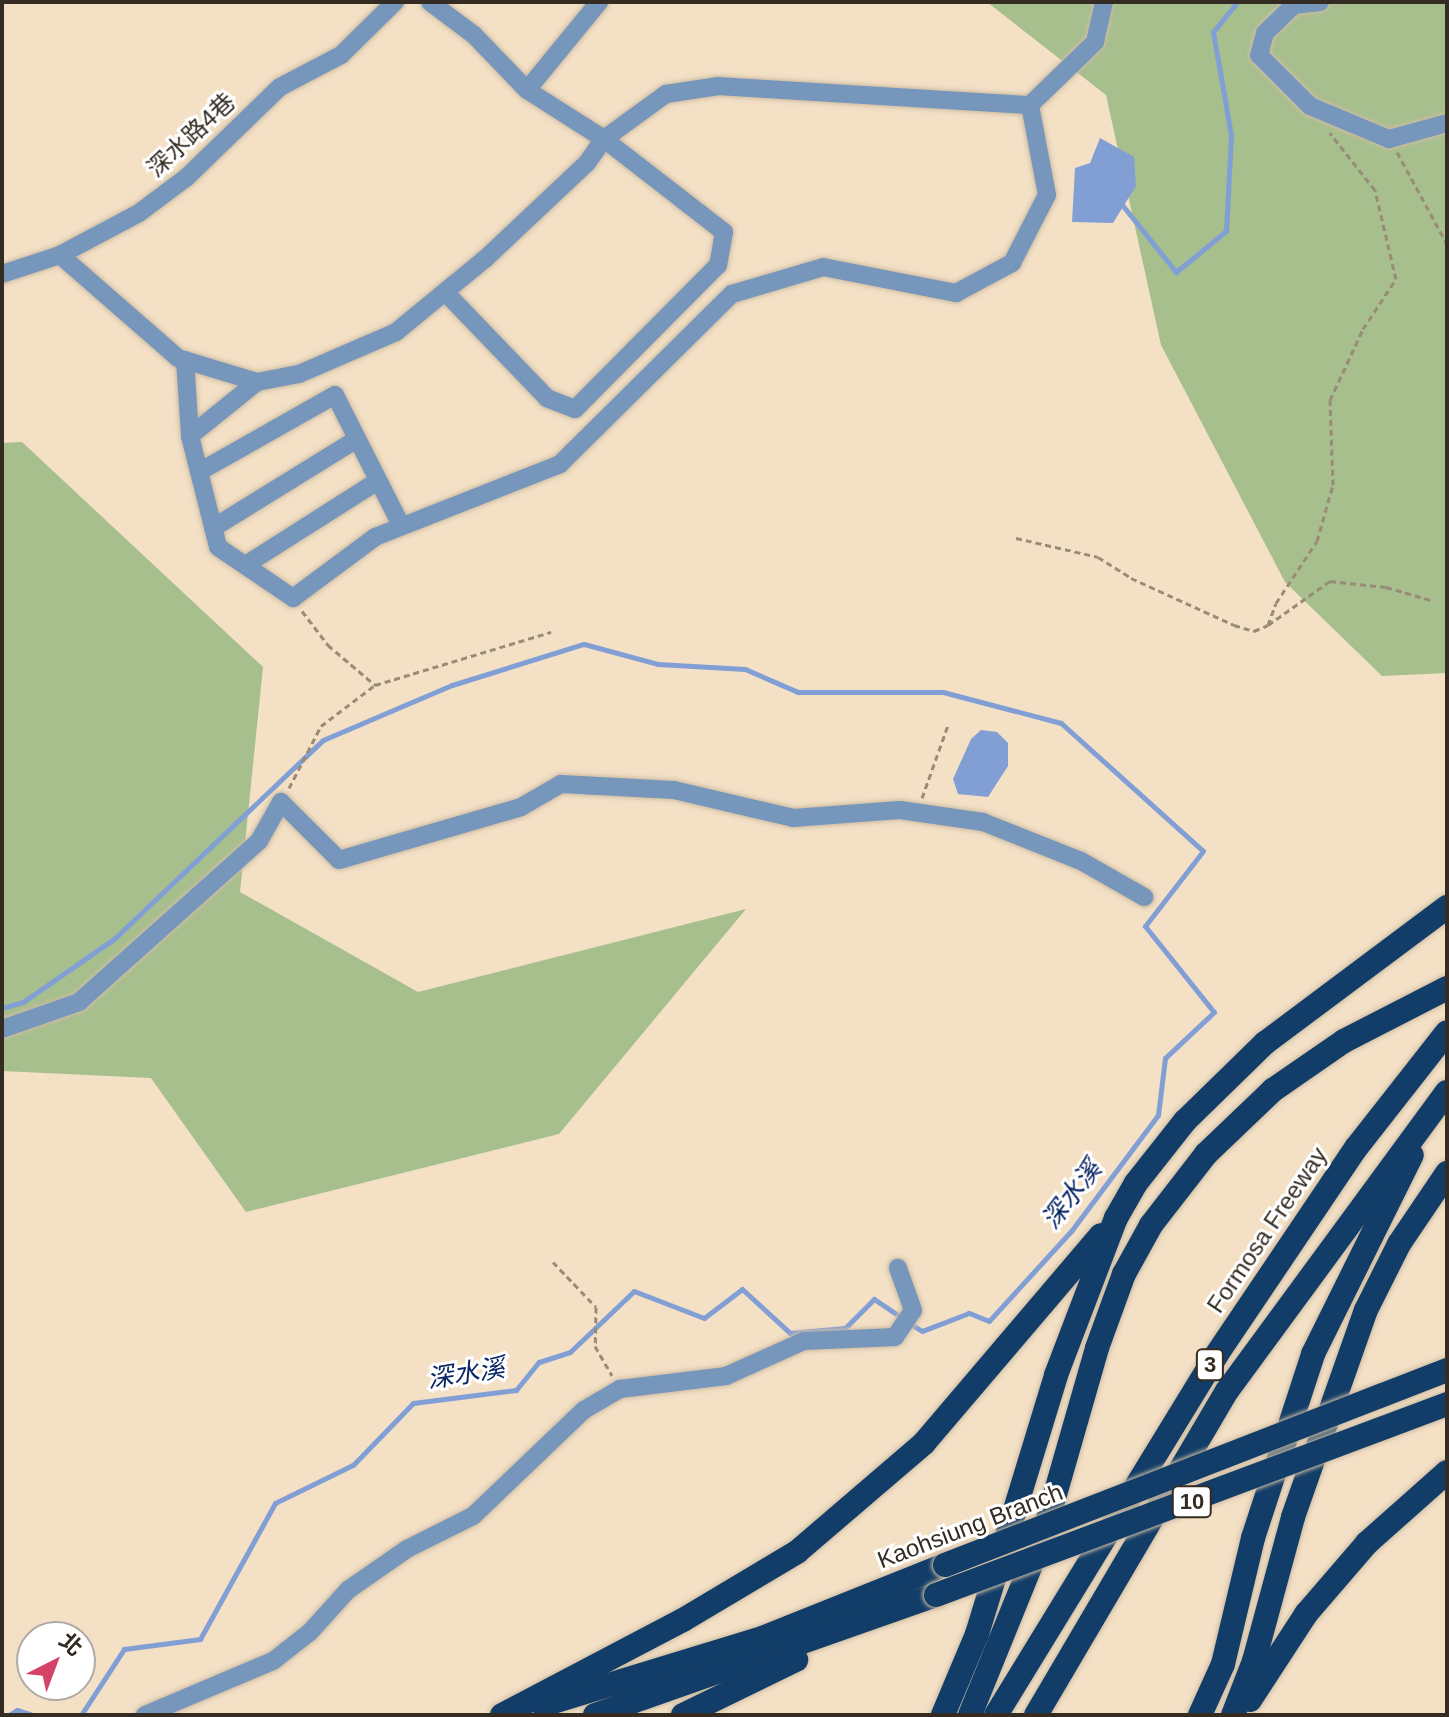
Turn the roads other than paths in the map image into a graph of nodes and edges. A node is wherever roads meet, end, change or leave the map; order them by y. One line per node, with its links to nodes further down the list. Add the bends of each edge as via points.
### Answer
1 (395, 2): 10 (lane, 深水路4巷, via 341,55 280,87 187,177 139,213)
2 (430, 2): 6 (lane, via 474,35)
3 (599, 2): 6 (lane)
4 (1104, 2): 7 (lane, via 1095,42)
5 (1320, 2): 8 (lane, via 1294,5 1265,33 1259,55 1310,106 1389,139)
6 (527, 90): 9 (lane)
7 (1030, 105): 9 (lane, via 718,86 666,94); 21 (lane, via 1047,195 1012,263 956,293 823,267 732,294 560,464)
8 (1447, 123)
9 (604, 139): 12 (lane, via 587,163); 12 (lane, via 724,232 718,265 601,385 575,409 547,398)
10 (60, 255): 11 (lane, 深水路4巷); 13 (lane)
11 (2, 274)
12 (446, 293): 14 (lane, via 396,332)
13 (185, 360): 15 (lane); 17 (lane)
14 (319, 365): 15 (lane); 16 (lane)
15 (257, 382): 17 (lane)
16 (335, 395): 18 (lane); 19 (lane)
17 (190, 436): 19 (lane)
18 (357, 439): 20 (lane); 22 (lane)
19 (199, 472): 22 (lane)
20 (378, 481): 21 (lane); 23 (lane)
21 (401, 525): 23 (lane, via 375,537 293,598)
22 (213, 528): 23 (lane, via 218,547)
23 (247, 564)
24 (1144, 897): 27 (lane, via 1081,861 983,822 915,812 793,818 674,790 561,784 521,807 339,860 281,802 259,841 79,1002)
25 (1447, 907): 32 (highway, via 1333,989 1219,1085 1159,1150)
26 (1447, 988): 43 (highway, via 1310,1062 1206,1154 1151,1225 1124,1274 1068,1438 1044,1533)
27 (2, 1029)
28 (1447, 1032): 44 (highway, Formosa Freeway / 3, via 1356,1148 1217,1354)
29 (1447, 1092): 30 (highway, 3)
30 (1430, 1114): 45 (highway, 3, via 1227,1391); 46 (highway, via 1313,1354 1253,1538 1223,1664)
31 (1447, 1173): 47 (highway, via 1399,1244 1366,1310 1293,1517 1254,1661)
32 (1116, 1218): 39 (highway, via 924,1443 797,1552); 42 (highway, via 1056,1375 977,1634)
33 (898, 1268): 38 (lane, via 913,1310 895,1337 804,1341 726,1376 620,1389 584,1410 473,1516 372,1573 273,1661)
34 (1447, 1370): 39 (highway, Kaohsiung Branch / 10, bridge, via 765,1637)
35 (1447, 1404): 37 (highway, 10, bridge)
36 (1447, 1472): 48 (highway, via 1367,1543 1306,1614)
37 (908, 1605): 40 (highway, 10); 41 (highway)
38 (145, 1715)
39 (505, 1715)
40 (595, 1715)
41 (683, 1715)
42 (943, 1715)
43 (970, 1715)
44 (996, 1715)
45 (1036, 1715)
46 (1200, 1715)
47 (1233, 1715)
48 (1240, 1715)

